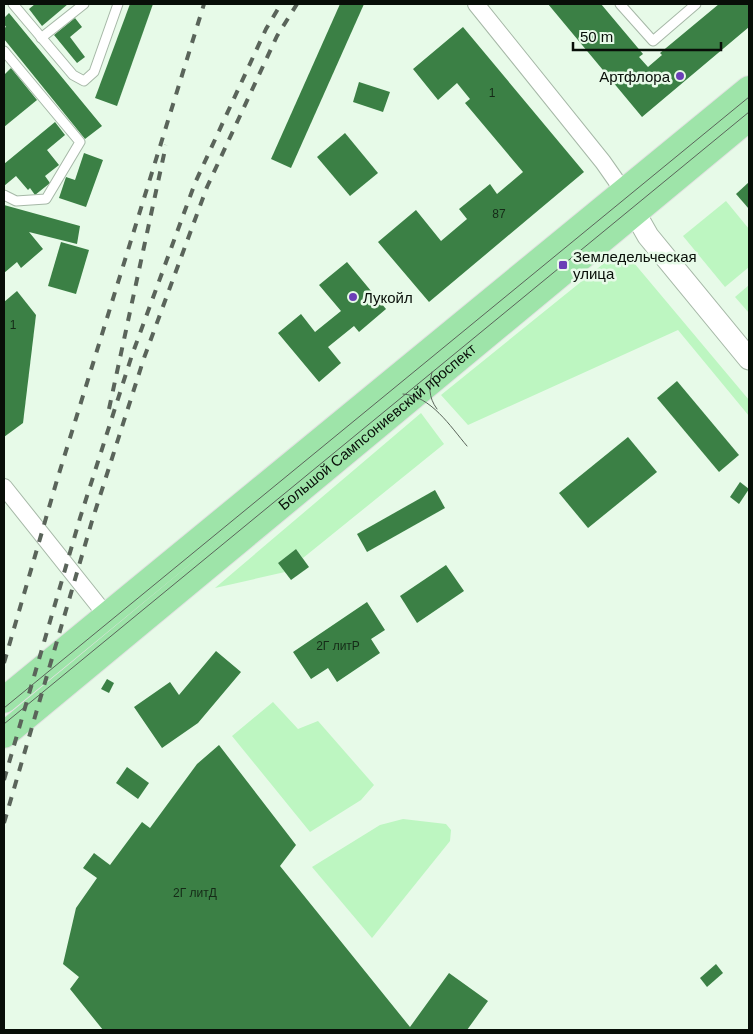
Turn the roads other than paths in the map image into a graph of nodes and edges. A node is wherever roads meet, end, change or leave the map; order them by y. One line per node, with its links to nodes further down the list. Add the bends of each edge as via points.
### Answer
1 (13, 4): 7 (lane)
2 (84, 4): 7 (lane)
3 (118, 4): 7 (lane, via 94,72 84,81 73,75)
4 (476, 4): 13 (street, via 603,162)
5 (620, 4): 6 (lane, via 653,41)
6 (696, 4)
7 (41, 38)
8 (4, 52): 9 (lane)
9 (7, 62): 12 (lane, via 80,142 46,199 16,200)
10 (749, 89): 13 (main road, Большой Сампсониевский проспект)
11 (749, 118): 13 (main road, Большой Сампсониевский проспект)
12 (4, 195)
13 (629, 203): 14 (street, via 648,236); 16 (main road, Большой Сампсониевский проспект); 18 (main road, Большой Сампсониевский проспект)
14 (749, 359)
15 (4, 487): 16 (street)
16 (106, 615): 17 (main road, Большой Сампсониевский проспект)
17 (4, 700)
18 (4, 735)

